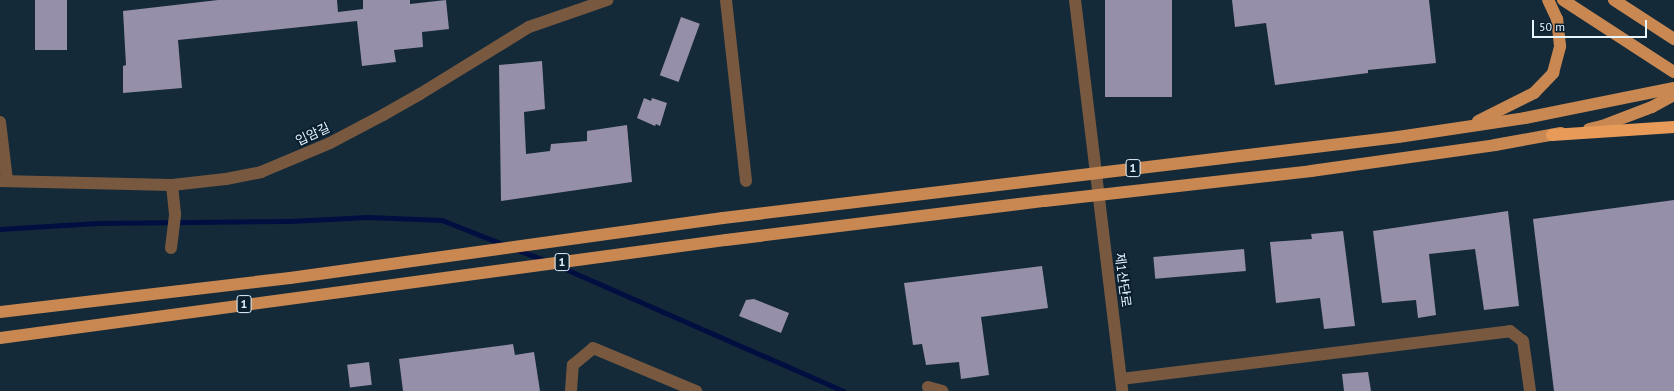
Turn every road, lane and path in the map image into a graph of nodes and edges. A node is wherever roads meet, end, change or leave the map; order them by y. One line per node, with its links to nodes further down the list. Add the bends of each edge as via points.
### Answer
1 (606, 0): 18 (street, 입암길, via 529,27 420,94 330,144 293,160 261,172)
2 (726, 0): 17 (street)
3 (1075, 0): 15 (street, 제1산단로)
4 (1548, 0): 12 (main road, via 1557,19 1560,46 1553,73 1534,94)
5 (1563, 0): 8 (main road)
6 (1614, 0): 7 (main road)
7 (1674, 39)
8 (1674, 72)
9 (1674, 88): 12 (main road, 1, via 1547,114)
10 (1674, 95): 14 (main road, 1, via 1652,107 1602,126)
11 (0, 122): 16 (street)
12 (1464, 127): 15 (main road, 1)
13 (1674, 127): 14 (highway)
14 (1552, 135): 19 (main road, 1, via 1311,171)
15 (1095, 173): 19 (street, 제1산단로); 21 (main road, 1, via 723,218 290,278)
16 (3, 181): 18 (street, 입암길)
17 (746, 181)
18 (172, 185): 20 (street, via 175,214)
19 (1097, 195): 22 (main road, 1, via 635,252); 23 (street, 제1산단로)
20 (171, 248)
21 (0, 312)
22 (0, 338)
23 (1122, 385): 28 (street, via 1510,331 1523,340)
24 (928, 387): 27 (street)
25 (571, 391): 26 (street, via 573,365 594,348)
26 (696, 391)
27 (942, 391)
28 (1530, 391)

